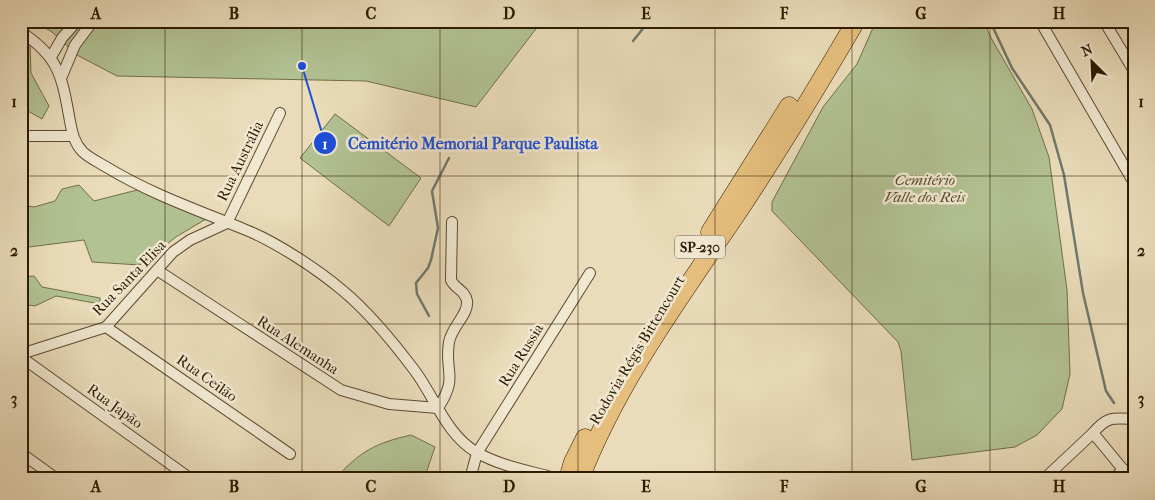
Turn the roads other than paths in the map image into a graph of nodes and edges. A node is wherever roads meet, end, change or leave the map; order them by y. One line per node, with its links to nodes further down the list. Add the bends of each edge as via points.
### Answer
1 (77, 21): 7 (street)
2 (94, 21): 9 (street, via 76,45)
3 (1040, 21): 13 (street, via 1057,44)
4 (1101, 22): 8 (street)
5 (852, 23): 26 (highway, Rodovia Régis Bittencourt / SP-230, via 604,400); 33 (highway, Rodovia Régis Bittencourt / SP-230, via 750,192 625,385 594,443)
6 (21, 32): 7 (street)
7 (50, 57): 9 (street)
8 (1134, 71)
9 (62, 76): 12 (street)
10 (280, 113): 15 (street, Rua Austrália)
11 (21, 136): 12 (street)
12 (73, 136): 15 (street, via 83,152 131,182)
13 (1134, 183)
14 (452, 222): 20 (street, via 451,280 464,292 467,308 451,334 450,384)
15 (227, 223): 16 (street, Rua Santa Elisa, via 190,240 173,252); 20 (street, via 247,230 302,261 342,290 369,315 416,372)
16 (157, 270): 18 (street, Rua Santa Elisa); 20 (street, Rua Alemanha, via 341,390 389,404)
17 (590, 273): 23 (street, Rua Russia)
18 (106, 327): 19 (street, Rua Santa Elisa); 25 (street, Rua Ceilão)
19 (21, 355): 30 (street, Rua Japão)
20 (438, 408): 23 (street, via 455,434)
21 (1134, 419): 22 (street, via 1110,418 1101,423)
22 (1093, 434): 27 (street); 34 (street)
23 (477, 452): 28 (street); 31 (street, Rua Russia)
24 (21, 453): 29 (street)
25 (290, 454)
26 (573, 462): 28 (street, via 559,471); 32 (highway, Rodovia Régis Bittencourt / SP-230)
27 (1123, 469): 35 (street); 36 (street)
28 (555, 478)
29 (57, 479)
30 (191, 479)
31 (470, 479)
32 (568, 479)
33 (580, 479)
34 (1044, 479)
35 (1114, 479)
36 (1131, 479)

